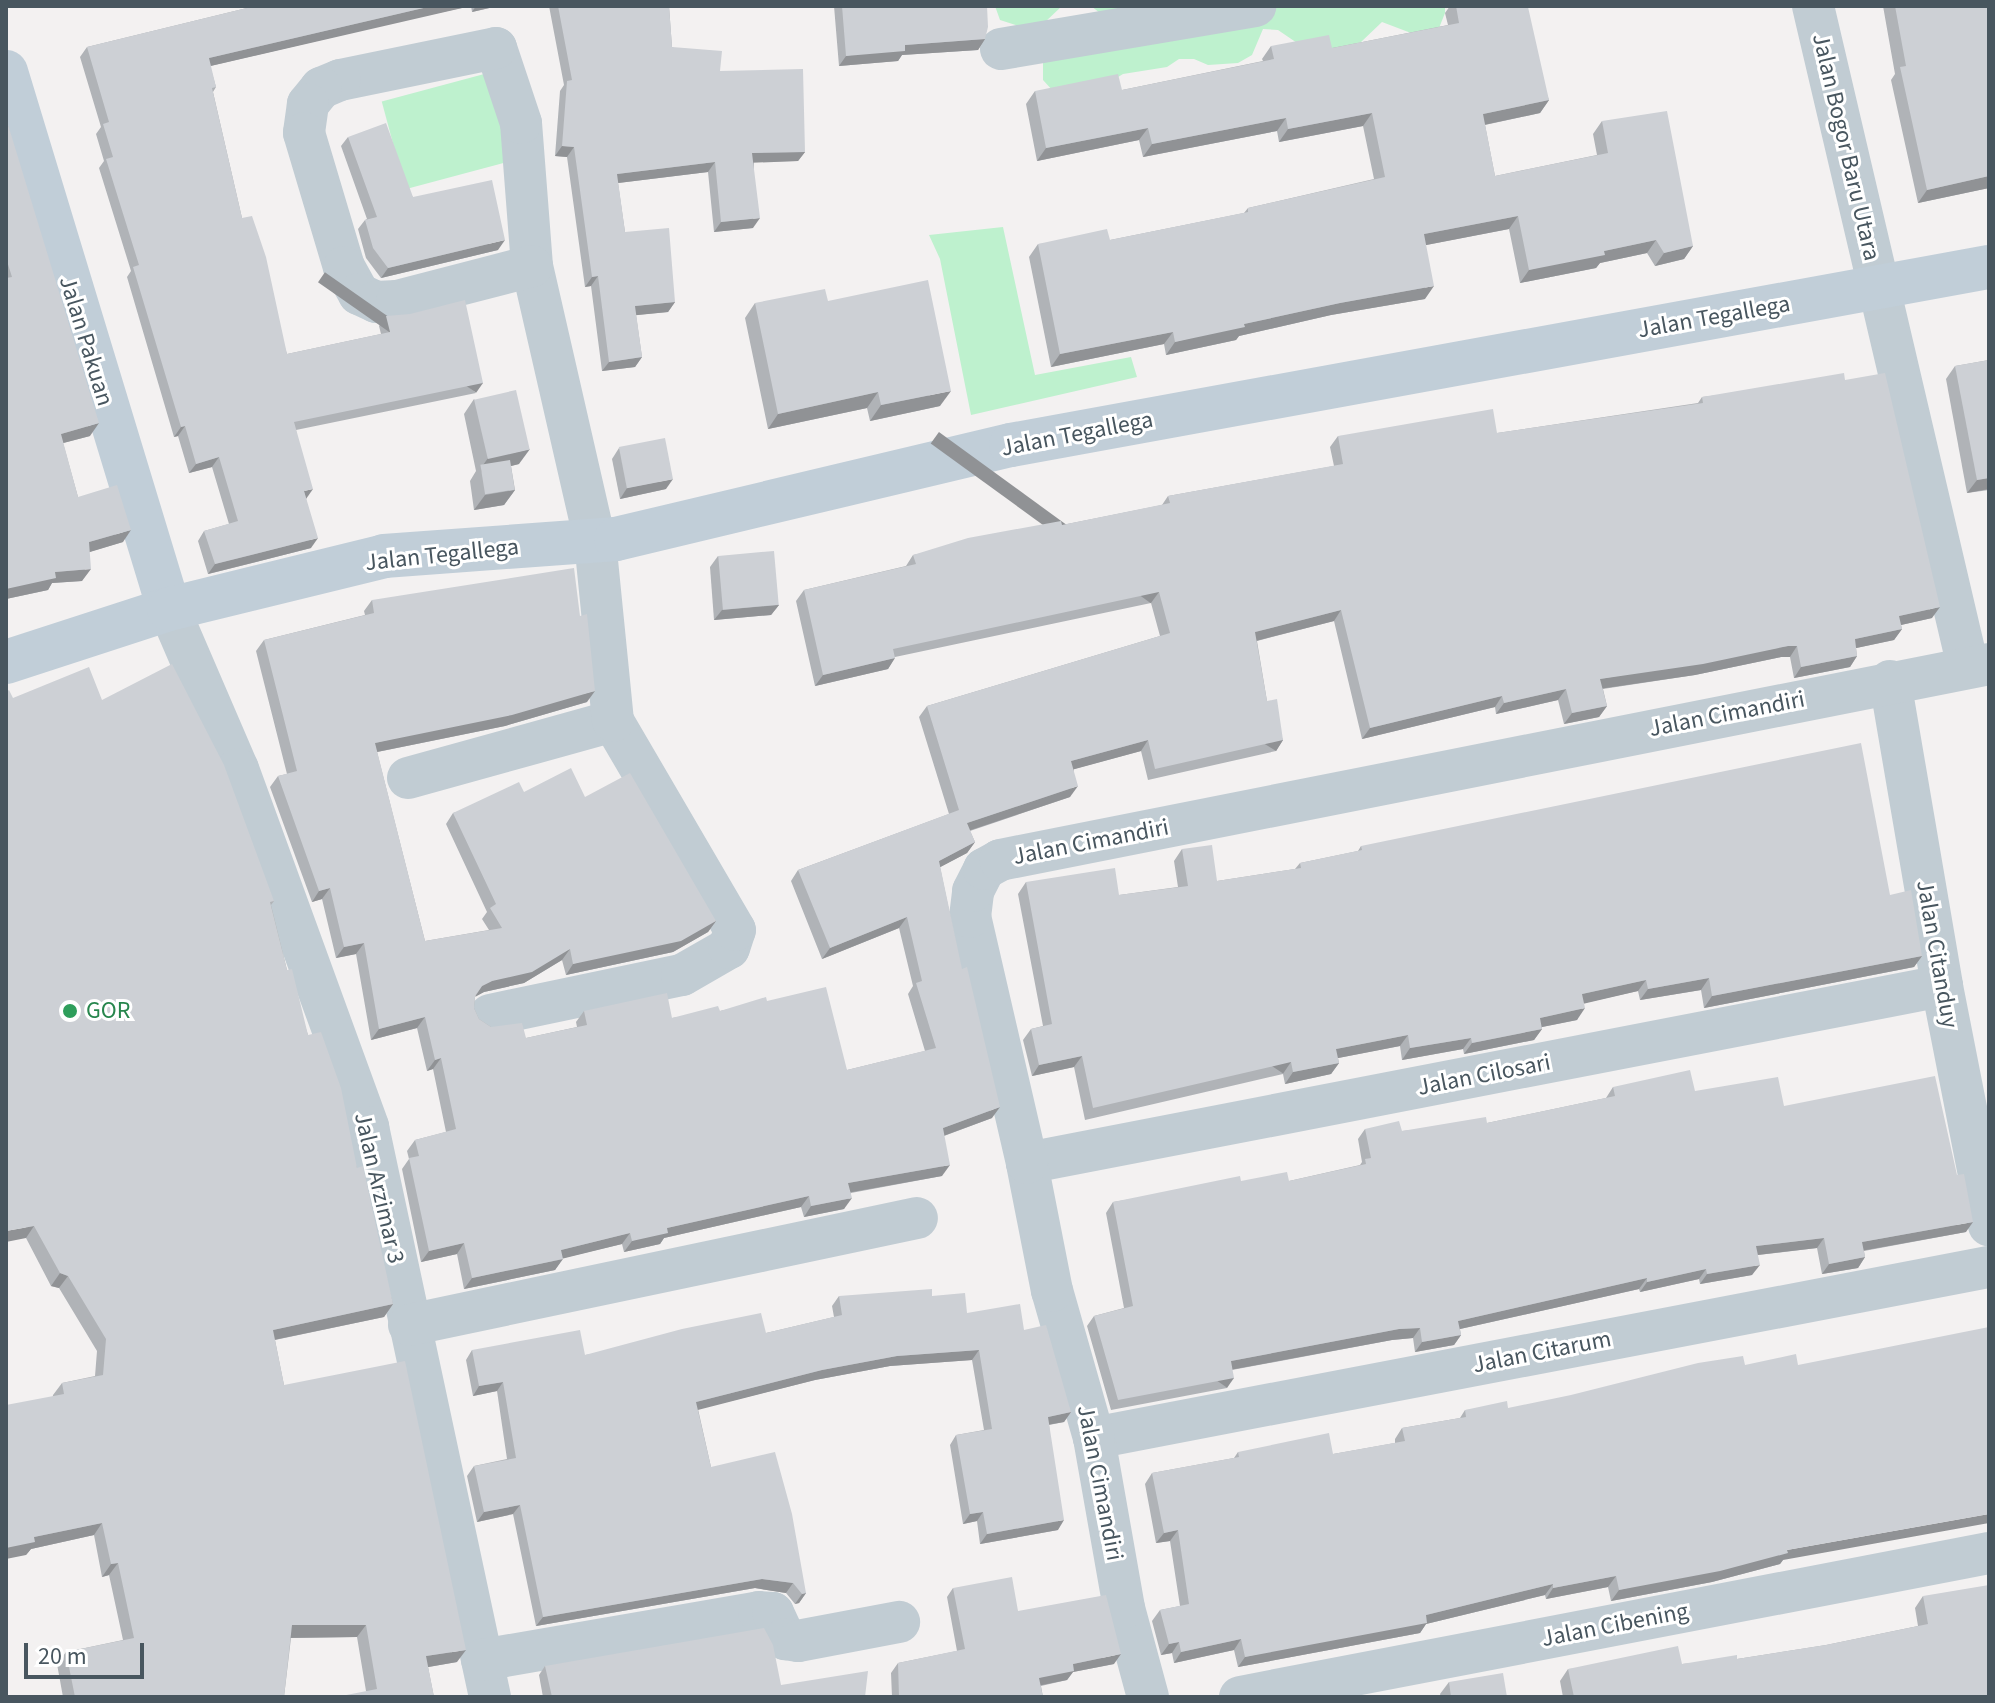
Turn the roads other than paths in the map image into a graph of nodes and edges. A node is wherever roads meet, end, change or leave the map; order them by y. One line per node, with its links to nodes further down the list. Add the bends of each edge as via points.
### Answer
1 (1255, 6): 3 (street)
2 (1813, 6): 7 (street, Jalan Bogor Baru Utara)
3 (1001, 49)
4 (6, 72): 9 (street, Jalan Pakuan)
5 (532, 266): 5 (street, via 397,301 376,302 359,294 344,267 304,133 308,104 321,88 340,80 496,48 521,123); 8 (street)
6 (1989, 267): 7 (street, Jalan Tegallega)
7 (1878, 287): 8 (street, Jalan Tegallega, via 1011,445); 11 (street)
8 (606, 540): 9 (street, Jalan Tegallega, via 384,556); 13 (street)
9 (169, 609): 10 (street, Jalan Tegallega); 21 (street, Jalan Arzimar 3, via 238,769 368,1127)
10 (6, 662)
11 (1978, 666): 12 (street, Jalan Cimandiri)
12 (1890, 681): 15 (street, Jalan Citanduy); 17 (street, Jalan Cimandiri, via 1000,860 984,869 973,891 970,917)
13 (613, 721): 14 (street); 16 (street, via 735,930 729,948 682,975)
14 (408, 778)
15 (1942, 986): 17 (street, Jalan Cilosari); 19 (street, Jalan Citanduy)
16 (490, 1015)
17 (1027, 1163): 22 (street, Jalan Cimandiri, via 1052,1291)
18 (917, 1218): 21 (street)
19 (1989, 1225)
20 (1989, 1267): 22 (street, Jalan Citarum)
21 (409, 1325): 25 (street, Jalan Arzimar 3)
22 (1094, 1438): 26 (street, Jalan Cimandiri, via 1124,1608)
23 (1989, 1553): 27 (street, Jalan Cibening)
24 (899, 1622): 25 (street, via 798,1641 785,1639 773,1613 759,1612)
25 (486, 1679)
26 (1148, 1697)
27 (1240, 1697)

